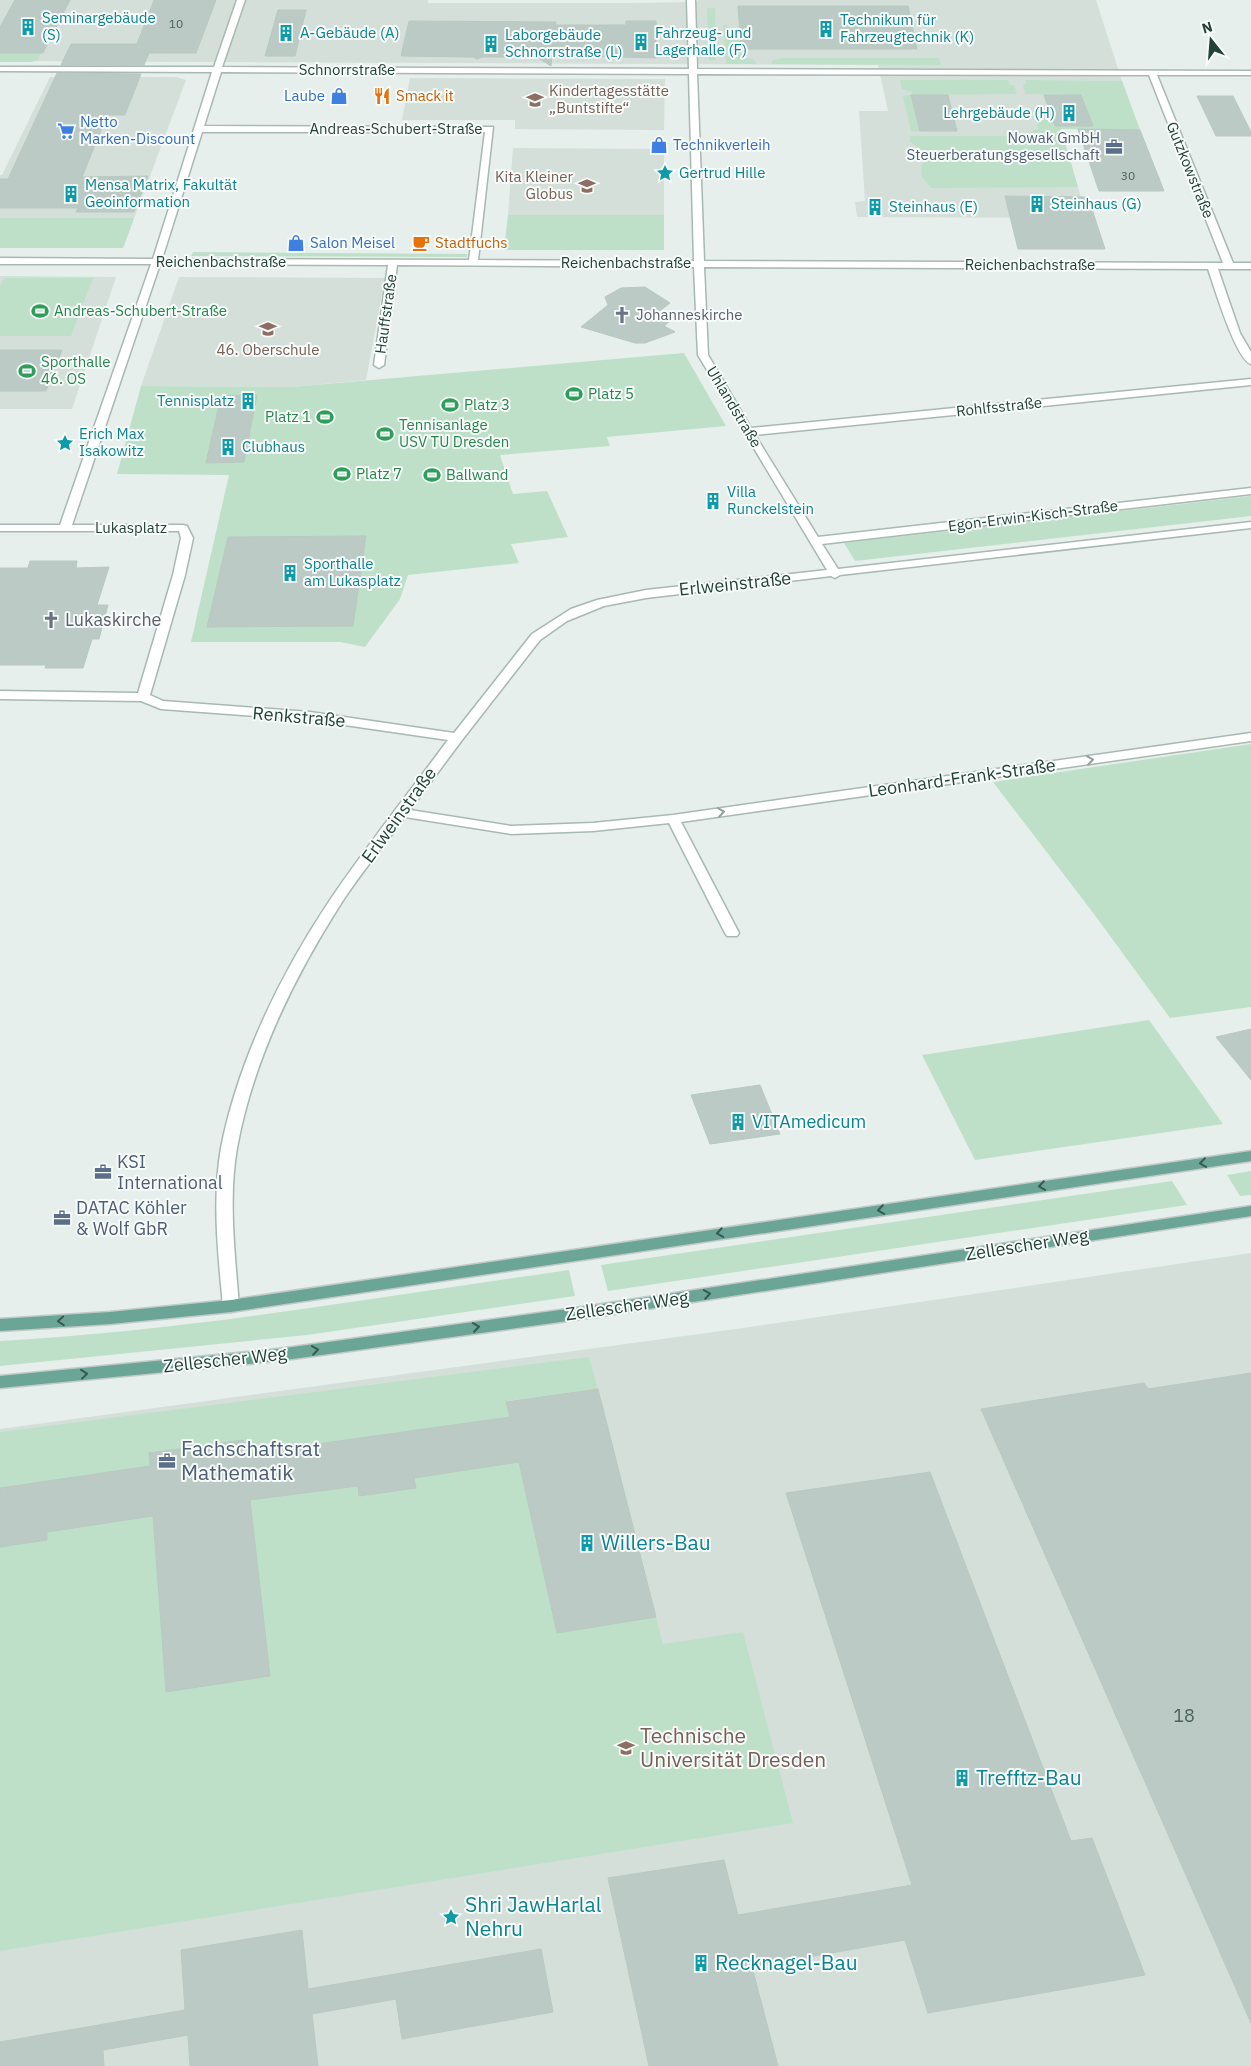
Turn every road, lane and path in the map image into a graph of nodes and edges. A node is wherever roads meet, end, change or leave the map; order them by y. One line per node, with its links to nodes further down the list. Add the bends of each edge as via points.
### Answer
1 (241, 0): 4 (street)
2 (692, 0): 5 (street, Uhlandstraße)
3 (0, 68): 4 (street, Schnorrstraße)
4 (216, 69): 5 (street, Schnorrstraße); 8 (street)
5 (693, 71): 6 (street, Schnorrstraße); 13 (street, Uhlandstraße)
6 (1152, 73): 7 (street, Schnorrstraße); 15 (street, Gutzkowstraße)
7 (1251, 73)
8 (198, 129): 10 (street); 12 (street, Andreas-Schubert-Straße, via 490,129)
9 (0, 261): 10 (street, Reichenbachstraße)
10 (156, 262): 11 (street, Reichenbachstraße); 24 (street, via 104,406)
11 (393, 263): 12 (street, Reichenbachstraße); 18 (street, Hauffstraße)
12 (473, 263): 13 (street, Reichenbachstraße)
13 (698, 264): 14 (street, Reichenbachstraße); 20 (street, Uhlandstraße, via 704,355)
14 (1212, 266): 15 (street, Reichenbachstraße); 17 (street, via 1235,333)
15 (1229, 266): 16 (street, Reichenbachstraße)
16 (1251, 266)
17 (1251, 360)
18 (379, 365)
19 (1251, 382): 20 (street, Rohlfsstraße)
20 (748, 432): 25 (street, Uhlandstraße)
21 (1251, 491): 25 (street, Egon-Erwin-Kisch-Straße)
22 (1251, 525): 26 (street, Egon-Erwin-Kisch-Straße)
23 (0, 528): 24 (street, Lukasplatz)
24 (65, 528): 28 (street, Lukasplatz, via 183,528 187,538 179,575)
25 (816, 541): 26 (street, Uhlandstraße)
26 (835, 574): 30 (street, Erlweinstraße, via 646,594 582,608 555,621 536,637)
27 (0, 695): 28 (street)
28 (143, 696): 30 (street, Renkstraße, via 161,705 310,716)
29 (1251, 736): 32 (street, Leonhard-Frank-Straße, one-way to 29)
30 (457, 737): 31 (street, Erlweinstraße)
31 (400, 812): 32 (street, Leonhard-Frank-Straße, via 511,830 593,828); 36 (street, Erlweinstraße, via 307,947 284,990 245,1082 232,1131 224,1193)
32 (673, 819): 33 (street)
33 (732, 933)
34 (1251, 1156): 36 (main road, one-way to 36)
35 (1251, 1211): 38 (main road, Zellescher Weg, one-way to 35, via 297,1352 616,1308)
36 (231, 1306): 37 (main road, one-way to 37)
37 (0, 1325)
38 (0, 1382)

